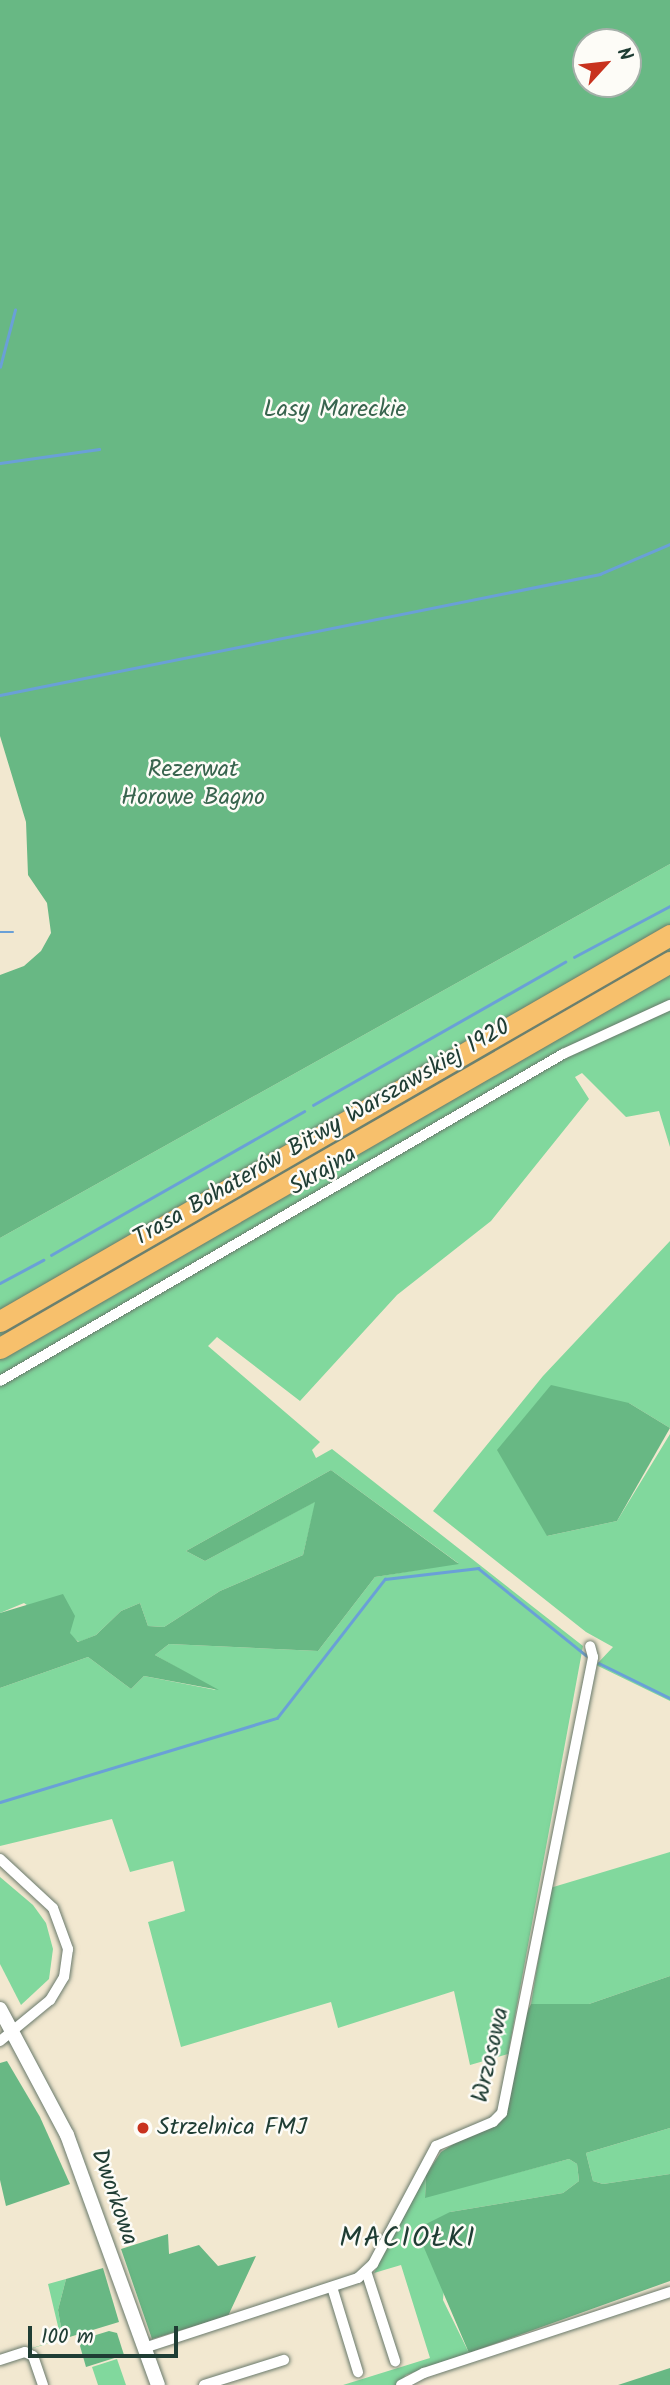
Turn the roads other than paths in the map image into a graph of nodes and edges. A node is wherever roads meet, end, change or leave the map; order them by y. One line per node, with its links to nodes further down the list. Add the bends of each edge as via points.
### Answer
1 (670, 935): 4 (highway, Trasa Bohaterów Bitwy Warszawskiej 1920)
2 (670, 962): 5 (highway, Trasa Bohaterów Bitwy Warszawskiej 1920)
3 (670, 1005): 6 (street, Skrajna, via 563,1054)
4 (0, 1321)
5 (0, 1349)
6 (0, 1381)
7 (590, 1646): 12 (street, Wrzosowa, via 593,1657 502,2113 494,2122 436,2146)
8 (0, 1859): 10 (street, via 53,1908 68,1949 59,1988 43,2008)
9 (0, 2009): 10 (street, Dworkowa)
10 (12, 2031): 11 (street); 15 (street, Dworkowa, via 67,2135)
11 (0, 2041)
12 (366, 2271): 13 (street); 18 (street)
13 (332, 2287): 15 (street); 19 (street)
14 (670, 2292): 23 (street, via 424,2373)
15 (145, 2348): 21 (street, Dworkowa)
16 (0, 2360): 20 (street, via 24,2352 33,2356)
17 (284, 2360): 22 (street)
18 (395, 2361)
19 (358, 2372)
20 (43, 2385)
21 (158, 2385)
22 (204, 2385)
23 (401, 2385)

